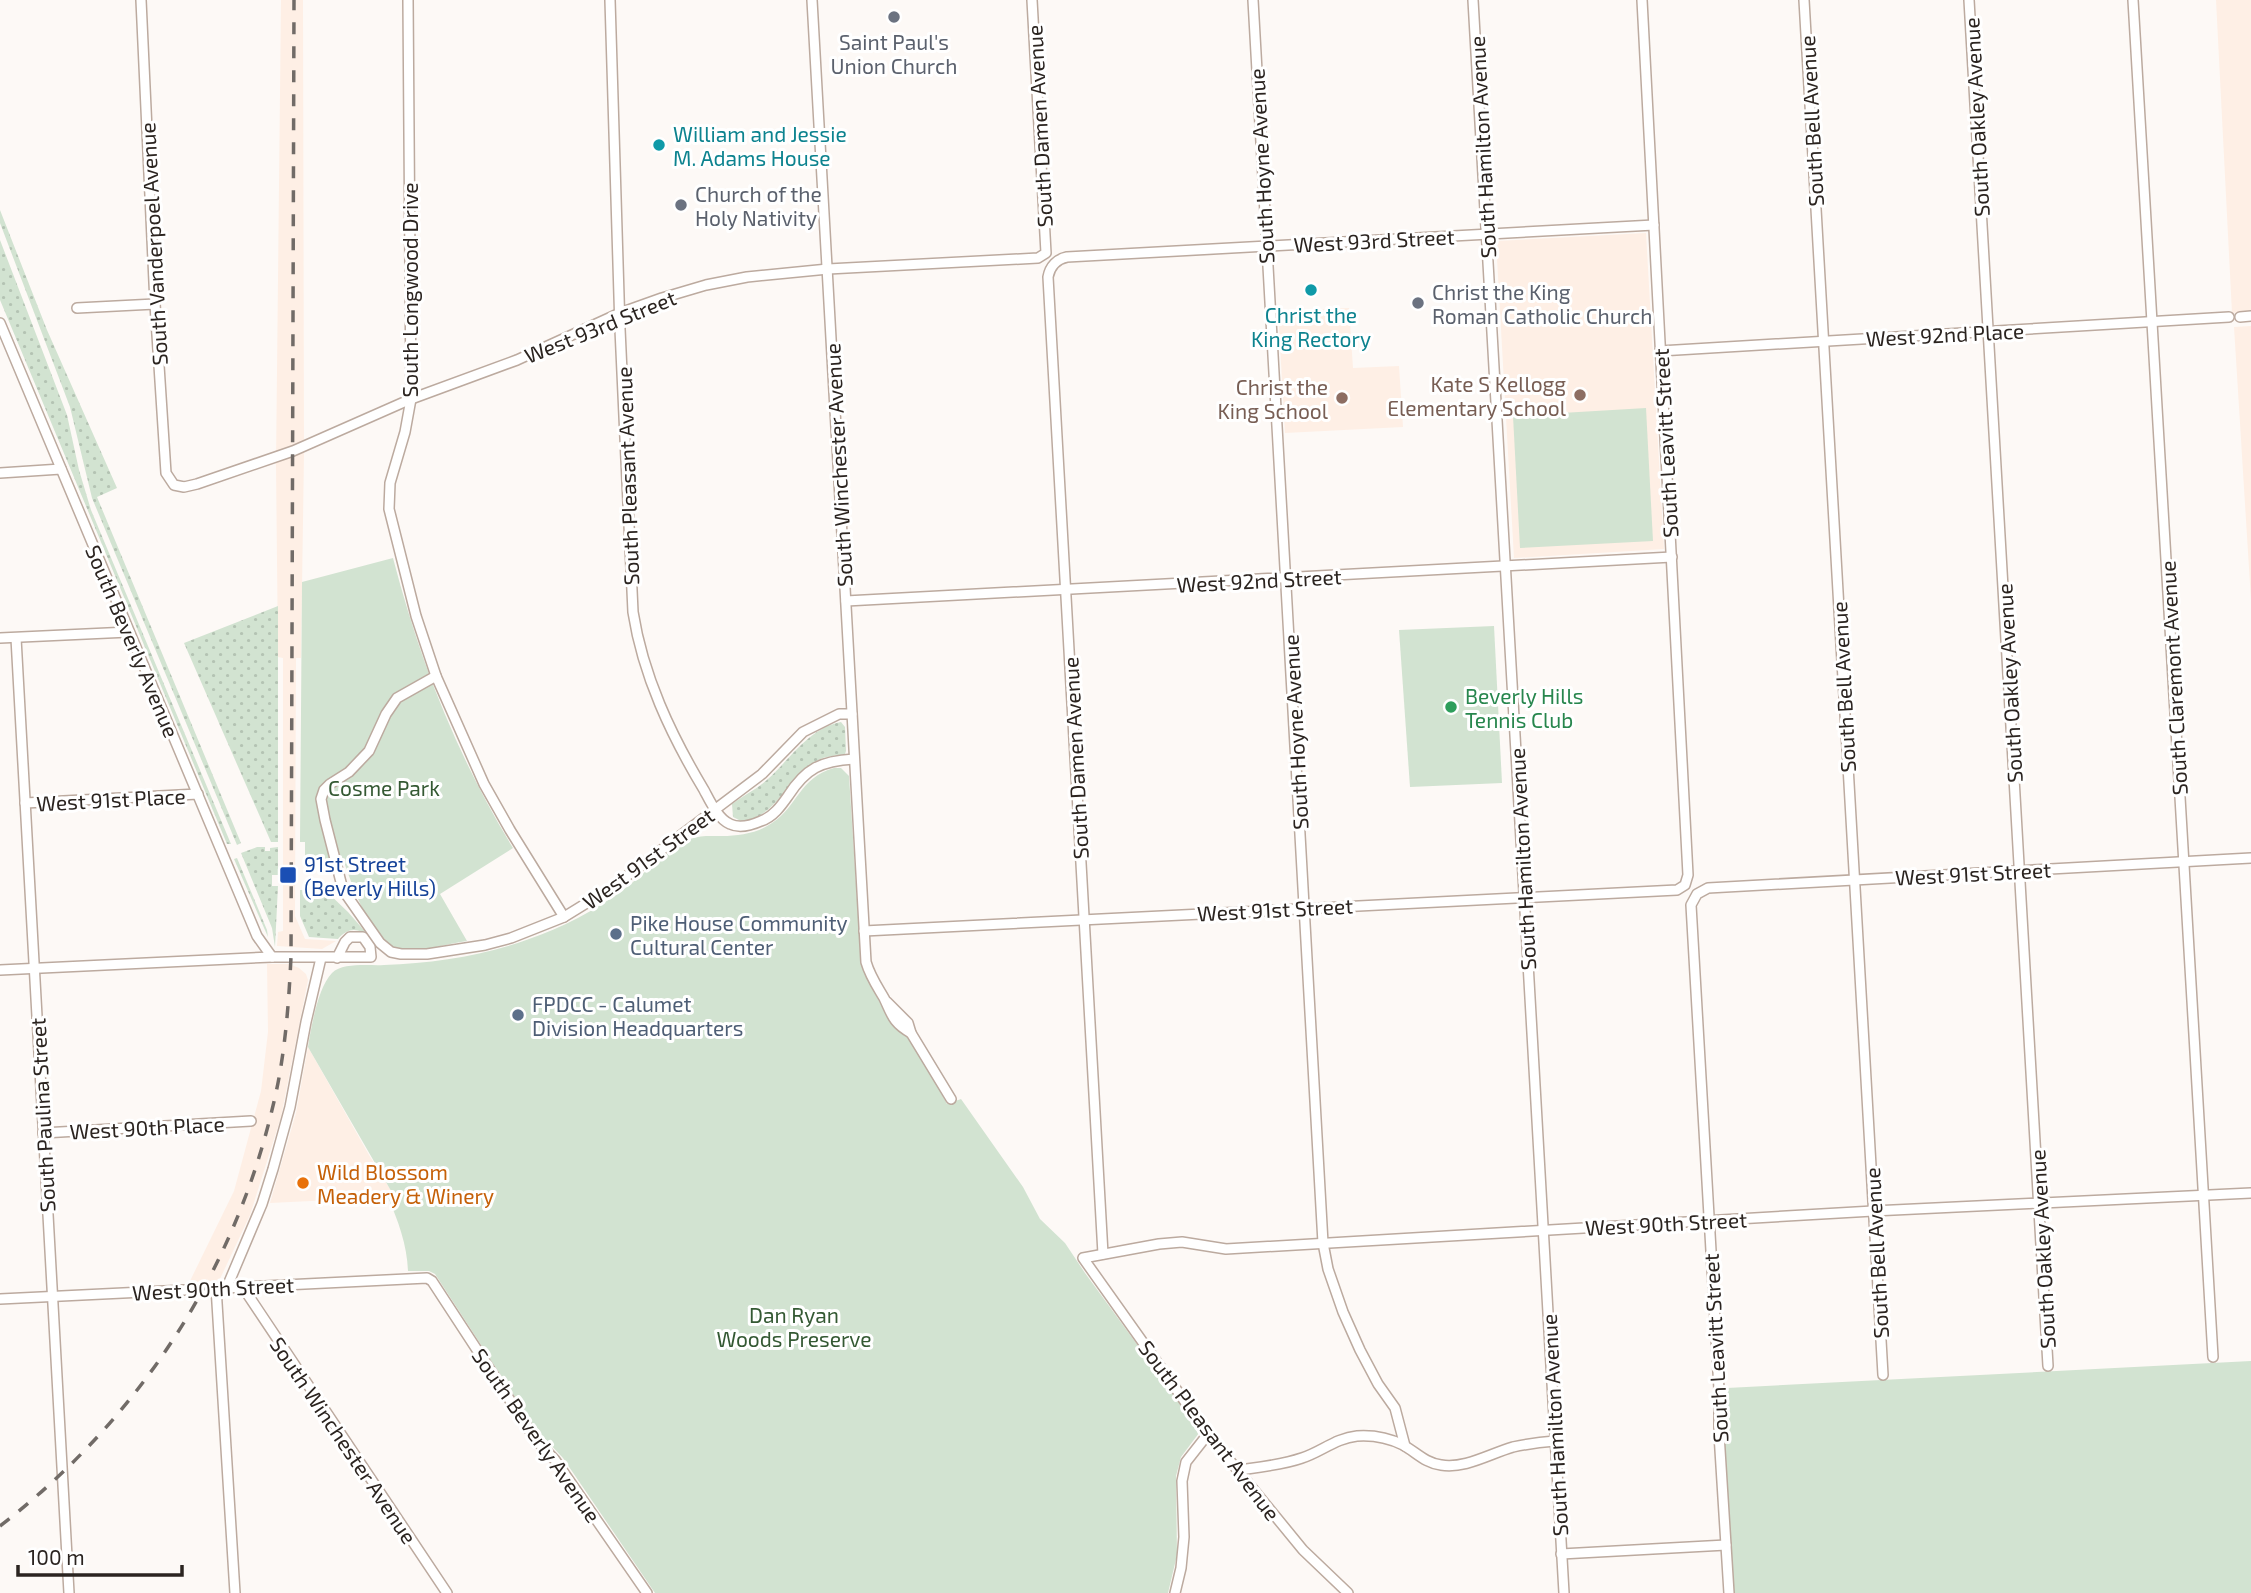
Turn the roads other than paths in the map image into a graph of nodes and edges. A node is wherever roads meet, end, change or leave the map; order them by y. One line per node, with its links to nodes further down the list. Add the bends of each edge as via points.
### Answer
1 (141, 0): 18 (street, South Vanderpoel Avenue)
2 (408, 0): 29 (street, South Longwood Drive)
3 (610, 0): 20 (street, South Pleasant Avenue)
4 (812, 0): 17 (street, South Winchester Avenue)
5 (1032, 0): 15 (street, South Damen Avenue)
6 (1253, 0): 14 (street, South Hoyne Avenue)
7 (1474, 0): 13 (street, South Hamilton Avenue)
8 (1642, 0): 12 (street, South Leavitt Street)
9 (1804, 0): 27 (street, South Bell Avenue)
10 (1969, 0): 26 (street, South Oakley Avenue)
11 (2133, 0): 24 (street, South Claremont Avenue)
12 (1654, 225): 13 (street, West 93rd Street); 28 (street, South Leavitt Street)
13 (1487, 234): 14 (street, West 93rd Street); 34 (street, South Hamilton Avenue)
14 (1265, 246): 16 (street, West 93rd Street, via 1067,257); 35 (street, South Hoyne Avenue)
15 (1046, 253): 17 (street, West 93rd Street, via 1030,259)
16 (1054, 264): 36 (street, South Damen Avenue, via 1048,277)
17 (828, 269): 20 (street, West 93rd Street, via 706,285); 37 (street, South Winchester Avenue)
18 (155, 304): 19 (street); 32 (street, South Vanderpoel Avenue, via 166,473)
19 (77, 308)
20 (620, 313): 29 (street, West 93rd Street, via 517,360); 46 (street, South Pleasant Avenue, via 636,635 677,745)
21 (2251, 316): 23 (street)
22 (2229, 317): 24 (street, West 92nd Place)
23 (2240, 317)
24 (2152, 322): 26 (street, West 92nd Place); 48 (street, South Claremont Avenue)
25 (0, 323): 30 (street, South Beverly Avenue)
26 (1988, 331): 27 (street, West 92nd Place); 49 (street, South Oakley Avenue)
27 (1823, 341): 28 (street, West 92nd Place); 50 (street, South Bell Avenue)
28 (1661, 351): 33 (street, South Leavitt Street)
29 (411, 399): 32 (street, West 93rd Street, via 293,451 197,484); 41 (street, South Longwood Drive, via 390,483 389,509)
30 (61, 469): 31 (street); 38 (street, South Beverly Avenue)
31 (0, 473)
32 (174, 485)
33 (1672, 557): 34 (street, West 92nd Street); 51 (street, South Leavitt Street, via 1689,874)
34 (1506, 566): 35 (street, West 92nd Street); 53 (street, South Hamilton Avenue)
35 (1286, 579): 36 (street, West 92nd Street); 54 (street, South Hoyne Avenue)
36 (1066, 590): 37 (street, West 92nd Street); 56 (street, South Damen Avenue)
37 (846, 601): 42 (street, South Winchester Avenue)
38 (129, 632): 40 (street); 44 (street, South Beverly Avenue)
39 (0, 638): 40 (street)
40 (16, 638): 45 (street, South Paulina Street)
41 (436, 676): 55 (street, South Longwood Drive, via 484,784); 55 (street, West 91st Street, via 397,698 369,751 324,790 321,799 343,890 380,943 391,952 413,955 485,945)
42 (852, 714): 43 (street, South Winchester Avenue); 46 (street, West 91st Street, via 839,714 803,732 762,774)
43 (854, 760): 46 (street, via 817,766 760,822 733,825); 57 (street, South Winchester Avenue)
44 (198, 794): 45 (street, West 91st Place); 58 (street, South Beverly Avenue, via 257,936)
45 (25, 803): 61 (street, South Paulina Street)
46 (715, 809): 55 (street, West 91st Street)
47 (2251, 858): 48 (street, West 91st Street)
48 (2183, 862): 49 (street, West 91st Street); 67 (street, South Claremont Avenue)
49 (2019, 871): 50 (street, West 91st Street); 68 (street, South Oakley Avenue)
50 (1854, 880): 52 (street, West 91st Street, via 1708,888); 69 (street, South Bell Avenue)
51 (1685, 885): 53 (street, West 91st Street, via 1677,890)
52 (1697, 894): 70 (street, South Leavitt Street, via 1691,905)
53 (1524, 897): 54 (street, West 91st Street); 71 (street, South Hamilton Avenue)
54 (1306, 908): 56 (street, West 91st Street); 72 (street, South Hoyne Avenue)
55 (564, 918)
56 (1084, 919): 57 (street, West 91st Street); 73 (street, South Damen Avenue)
57 (864, 931): 63 (street, via 871,977 885,1000 908,1023)
58 (272, 957): 59 (street); 61 (street)
59 (321, 958): 60 (street); 78 (street, via 277,1157)
60 (337, 958): 60 (street, via 350,937 358,936 370,947 371,957)
61 (34, 968): 62 (street); 65 (street, South Paulina Street)
62 (0, 970)
63 (951, 1099)
64 (251, 1121): 65 (street, West 90th Place)
65 (43, 1133): 79 (street, South Paulina Street)
66 (2251, 1193): 67 (street, West 90th Street)
67 (2203, 1195): 68 (street, West 90th Street); 81 (street, South Claremont Avenue)
68 (2039, 1203): 69 (street, West 90th Street); 82 (street, South Oakley Avenue)
69 (1873, 1211): 70 (street, West 90th Street); 83 (street, South Bell Avenue)
70 (1709, 1221): 71 (street, West 90th Street); 88 (street, South Leavitt Street)
71 (1543, 1230): 72 (street, West 90th Street); 85 (street, South Hamilton Avenue)
72 (1323, 1243): 73 (street, West 90th Street, via 1226,1249 1182,1242); 86 (street, South Hoyne Avenue, via 1343,1312 1378,1384 1395,1408)
73 (1103, 1254): 74 (street, West 90th Street)
74 (1083, 1258): 84 (street, South Pleasant Avenue)
75 (427, 1278): 76 (street, West 90th Street); 94 (street, South Beverly Avenue)
76 (242, 1286): 78 (street, West 90th Street); 93 (street, South Winchester Avenue)
77 (216, 1287): 78 (street, West 90th Street); 79 (street, West 90th Street); 92 (street)
78 (227, 1287)
79 (52, 1296): 80 (street, West 90th Street); 91 (street, South Paulina Street)
80 (0, 1299)
81 (2213, 1357)
82 (2048, 1366)
83 (1883, 1375)
84 (1208, 1434): 87 (street, South Pleasant Avenue); 95 (street, via 1186,1462 1182,1481 1184,1537)
85 (1555, 1440): 86 (street, via 1512,1447 1455,1465 1431,1463); 89 (street, South Hamilton Avenue)
86 (1405, 1446): 87 (street, via 1382,1437 1356,1436 1286,1464)
87 (1239, 1470): 90 (street, South Pleasant Avenue, via 1303,1550)
88 (1726, 1545): 89 (street); 97 (street, South Leavitt Street)
89 (1562, 1554): 96 (street, South Hamilton Avenue)
90 (1346, 1592)
91 (69, 1593)
92 (234, 1593)
93 (447, 1593)
94 (647, 1593)
95 (1175, 1593)
96 (1564, 1593)
97 (1729, 1593)

